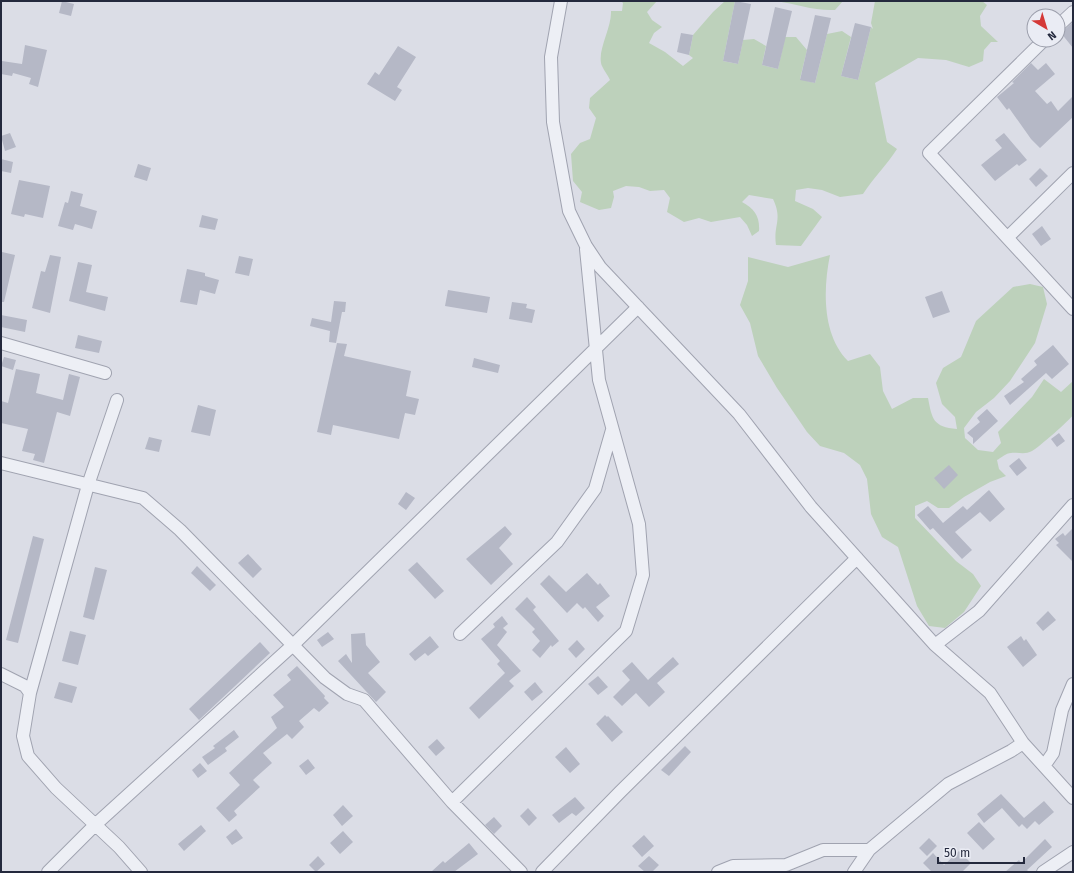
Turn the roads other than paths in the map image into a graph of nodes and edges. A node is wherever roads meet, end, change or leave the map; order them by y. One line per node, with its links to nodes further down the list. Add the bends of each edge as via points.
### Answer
1 (561, 1): 5 (street, via 551,57 553,122 569,212)
2 (1036, 48): 4 (street, via 929,153)
3 (1073, 173): 4 (street)
4 (1008, 237): 7 (street)
5 (586, 246): 6 (street, via 600,267); 9 (street)
6 (638, 307): 9 (street); 16 (street, via 739,414 811,507)
7 (1073, 309)
8 (1, 343): 10 (street)
9 (596, 347): 12 (street, via 599,380); 18 (street)
10 (105, 373)
11 (118, 400): 14 (street)
12 (612, 430): 17 (street, via 595,489 557,542); 26 (street, via 639,524 643,575 626,631)
13 (1, 463): 14 (street)
14 (88, 485): 18 (street, via 143,498 180,530); 22 (street)
15 (1073, 506): 19 (street, via 979,611)
16 (858, 558): 19 (street); 33 (street, via 624,787)
17 (460, 634)
18 (293, 645): 26 (street, via 325,678 347,694 364,700); 27 (street)
19 (935, 645): 23 (street, via 990,692)
20 (1, 674): 22 (street, via 25,686)
21 (1073, 684): 24 (street, via 1062,710 1054,753)
22 (30, 693): 27 (street, via 23,736 28,756 56,788)
23 (1023, 743): 24 (street); 28 (street, via 948,784)
24 (1044, 766): 25 (street)
25 (1073, 798)
26 (452, 802): 32 (street)
27 (95, 825): 30 (street); 31 (street)
28 (869, 850): 34 (street, via 823,850 786,865 733,866); 35 (street)
29 (1073, 852): 36 (street)
30 (48, 872)
31 (141, 872)
32 (521, 872)
33 (542, 872)
34 (718, 872)
35 (854, 872)
36 (1042, 872)

